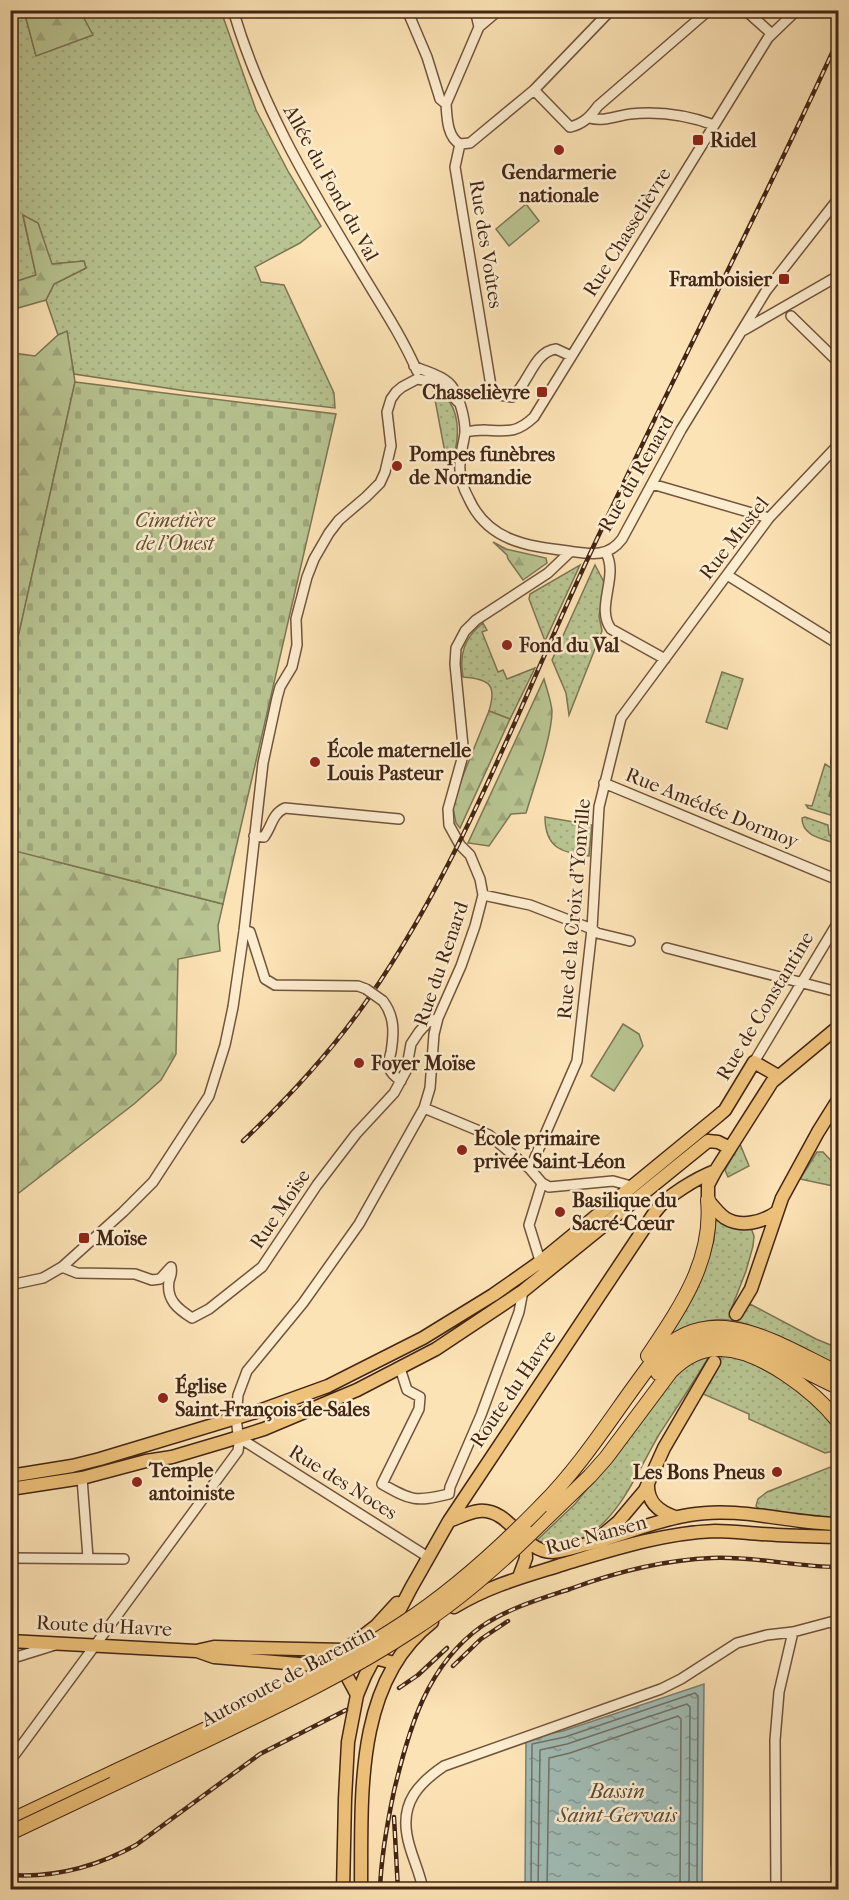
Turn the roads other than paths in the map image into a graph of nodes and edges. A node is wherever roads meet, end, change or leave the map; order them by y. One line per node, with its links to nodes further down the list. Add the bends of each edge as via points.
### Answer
1 (233, 10): 24 (street, Allée du Fond du Val, via 248,57 283,137)
2 (407, 10): 12 (street, via 440,99)
3 (476, 10): 9 (street)
4 (499, 10): 9 (street)
5 (611, 10): 11 (street)
6 (709, 10): 13 (street)
7 (745, 10): 10 (street)
8 (797, 10): 10 (street, Rue Chasselièvre)
9 (479, 27): 12 (street)
10 (772, 34): 14 (street, Rue Chasselièvre)
11 (534, 90): 13 (street, via 570,127); 15 (street, via 470,142)
12 (446, 104): 15 (street, via 452,135)
13 (589, 118): 14 (street, via 601,121 631,114 663,113)
14 (714, 125): 22 (street, Rue Chasselièvre)
15 (460, 144): 22 (street, Rue des Voûtes, via 455,167 491,386 499,395 512,397 544,354 556,349)
16 (838, 199): 18 (street, Rue du Renard)
17 (838, 276): 19 (street)
18 (753, 312): 19 (street); 21 (street, Rue du Renard)
19 (769, 315): 21 (street)
20 (791, 316): 23 (street)
21 (742, 331): 29 (street, Rue du Renard)
22 (572, 356): 27 (street, Rue Chasselièvre, via 525,425 508,432)
23 (838, 362)
24 (414, 366): 25 (street, Allée du Fond du Val); 26 (street, via 446,380)
25 (417, 379): 26 (street, via 443,386); 40 (street, via 402,387 389,405 391,453 380,483 339,520 307,576 296,619 297,645 292,667 280,687 263,763)
26 (458, 402): 27 (street)
27 (465, 432): 31 (street, via 460,477 480,518 507,538)
28 (838, 445): 30 (street, Rue Mustel)
29 (652, 483): 30 (street); 32 (street, Rue du Renard, via 622,539)
30 (769, 518): 33 (street, Rue Mustel)
31 (570, 552): 32 (street, Rue du Renard); 42 (street, Rue du Renard, via 548,573 476,620 456,648 463,746 448,809 449,825 470,855)
32 (606, 553): 35 (street, via 610,568 607,624)
33 (727, 575): 34 (street); 35 (street, Rue Mustel)
34 (838, 644)
35 (665, 659): 38 (street, Rue de la Croix d'Yonville, via 621,718)
36 (838, 747): 37 (street)
37 (838, 765)
38 (604, 783): 41 (street, Rue Amédée Dormoy); 44 (street, Rue de la Croix d'Yonville, via 598,819)
39 (399, 819): 40 (street, via 285,808 278,811 264,837)
40 (254, 836): 45 (street)
41 (838, 880)
42 (483, 895): 44 (street, via 530,905); 50 (street, Rue du Renard, via 461,966)
43 (838, 922): 48 (street, Rue de Constantine)
44 (592, 929): 46 (street); 58 (street, Rue de la Croix d'Yonville, via 577,1061)
45 (244, 931): 54 (street, bridge, via 250,932 269,983 358,986 382,1001 393,1023 389,1066 393,1076); 65 (street, via 225,1045 209,1096 153,1182)
46 (630, 941)
47 (667, 948): 48 (street)
48 (802, 983): 49 (street); 52 (street, Rue de Constantine)
49 (838, 992)
50 (438, 1018): 54 (street, Rue Moïse, via 427,1023 411,1044); 56 (street, Rue du Renard)
51 (838, 1027): 53 (main road)
52 (754, 1062): 53 (main road); 61 (main road, Rue de Constantine, via 725,1110)
53 (778, 1076): 57 (main road)
54 (401, 1081): 65 (street, Rue Moïse, via 317,1185 262,1267 209,1309 192,1318 174,1304 168,1289 171,1267 160,1279 152,1280 135,1274 76,1273)
55 (838, 1100): 63 (main road)
56 (424, 1108): 58 (street, via 489,1135); 75 (street, Rue du Renard, via 359,1224 303,1304 247,1371 238,1395)
57 (730, 1148): 59 (main road); 66 (main road, via 708,1141)
58 (530, 1169): 60 (street)
59 (715, 1171): 62 (main road, via 708,1185); 81 (main road, Route du Havre, via 660,1205)
60 (542, 1183): 61 (street, via 549,1187 613,1181); 64 (street, via 529,1225)
61 (631, 1186): 64 (main road, Rue de Constantine)
62 (708, 1200): 63 (main road, via 720,1214 734,1221 764,1220); 82 (highway, via 706,1246 688,1292)
63 (777, 1212): 69 (main road, via 750,1292)
64 (540, 1262): 66 (street); 75 (main road, Rue de Constantine, via 423,1338)
65 (62, 1267): 67 (street, via 43,1278)
66 (547, 1274): 68 (main road)
67 (10, 1286)
68 (523, 1291): 71 (main road); 80 (street, via 515,1323)
69 (736, 1314)
70 (714, 1362): 78 (main road, via 664,1448)
71 (400, 1368): 75 (main road, via 264,1430); 80 (street, via 407,1390 420,1397 419,1409 382,1484 409,1499)
72 (838, 1373): 82 (highway, via 735,1328 693,1331 667,1345 657,1356)
73 (838, 1386): 82 (highway, via 743,1344 711,1339 697,1342 669,1359 582,1477)
74 (838, 1421): 82 (highway, via 807,1389 777,1369 739,1352 702,1351 671,1371 590,1476)
75 (237, 1428): 76 (main road, via 72,1466); 77 (main road, via 172,1457); 89 (street, Rue des Noces); 100 (street, Rue du Renard, via 238,1451)
76 (10, 1476)
77 (82, 1478): 79 (main road); 91 (street)
78 (648, 1484): 83 (main road, via 648,1495 654,1505); 88 (main road, via 618,1522)
79 (10, 1489)
80 (449, 1494): 81 (street)
81 (460, 1504): 84 (main road, Route du Havre)
82 (547, 1506): 86 (highway, Autoroute de Barentin); 113 (highway, Autoroute de Barentin, bridge, via 456,1585 357,1652 267,1700)
83 (676, 1517): 85 (main road, Rue Nansen, via 727,1512); 88 (main road, Rue Nansen)
84 (449, 1521): 86 (main road, Rue Nansen, via 485,1511 497,1514); 89 (main road, Route du Havre)
85 (838, 1524)
86 (527, 1536): 88 (main road, Rue Nansen, via 538,1548 550,1552); 94 (main road, via 526,1558); 114 (highway, Autoroute de Barentin, bridge, via 495,1568 442,1609 365,1660)
87 (838, 1537): 93 (main road, Rue Nansen, via 698,1532 622,1546)
88 (592, 1543): 93 (main road)
89 (428, 1557): 95 (main road, Route du Havre)
90 (10, 1558): 91 (street)
91 (88, 1558): 92 (street)
92 (124, 1559)
93 (562, 1565): 94 (main road, Rue Nansen)
94 (519, 1576): 105 (main road, Rue Nansen, via 449,1610 410,1643)
95 (411, 1588): 102 (main road, via 376,1626); 103 (main road, Route du Havre)
96 (837, 1621): 97 (street); 115 (street)
97 (793, 1632): 118 (street, via 737,1643 661,1689 444,1766 414,1792 405,1821); 119 (street, via 779,1692 776,1731)
98 (10, 1641): 99 (main road, Route du Havre)
99 (63, 1643): 100 (main road, Route du Havre); 104 (street)
100 (96, 1645): 101 (main road, Route du Havre); 111 (street, Rue du Renard)
101 (195, 1650): 102 (main road, Route du Havre); 106 (main road, Route du Havre, via 214,1657)
102 (345, 1650): 103 (main road, Route du Havre)
103 (374, 1656): 105 (main road, Route du Havre); 107 (main road)
104 (10, 1659)
105 (394, 1663): 108 (main road, Rue Nansen)
106 (342, 1667): 107 (main road, Route du Havre); 109 (main road)
107 (368, 1670): 108 (main road, Route du Havre); 109 (main road)
108 (388, 1677): 117 (main road, Rue Nansen, via 375,1706 365,1769)
109 (357, 1695): 116 (main road, via 348,1742)
110 (10, 1744): 111 (street)
111 (21, 1746): 112 (street, Rue du Renard)
112 (10, 1761)
113 (10, 1821)
114 (10, 1833)
115 (837, 1864)
116 (344, 1890)
117 (362, 1890)
118 (423, 1890)
119 (776, 1890)

